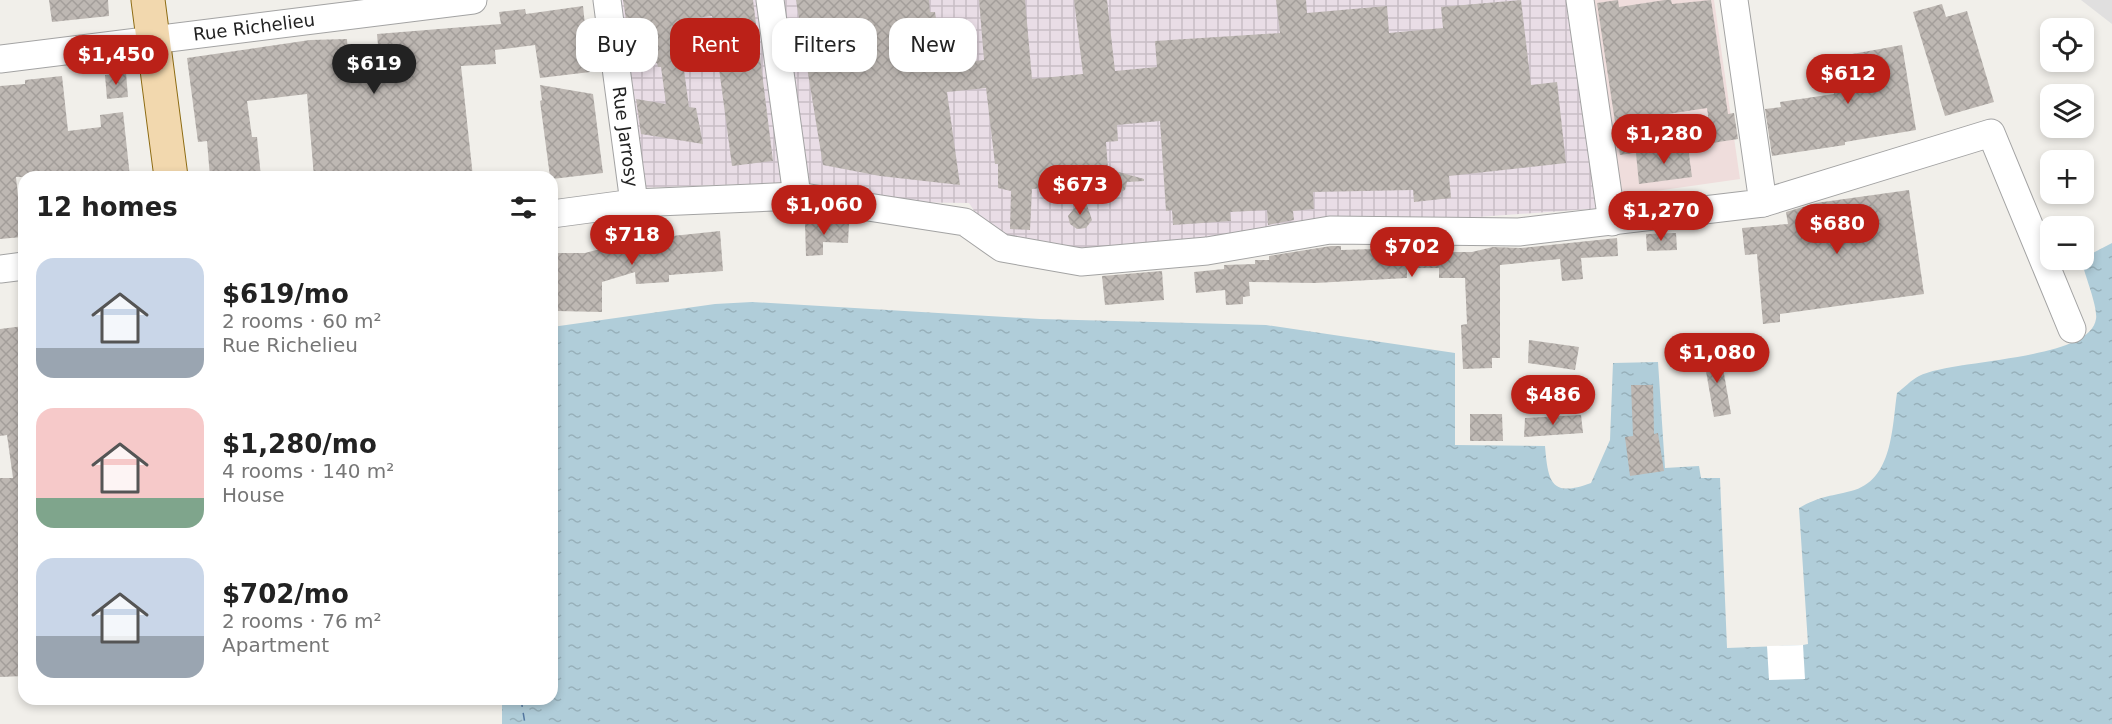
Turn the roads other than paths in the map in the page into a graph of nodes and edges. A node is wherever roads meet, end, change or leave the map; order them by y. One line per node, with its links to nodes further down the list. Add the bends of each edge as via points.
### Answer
1 (148, 0): 8 (main road)
2 (473, 0): 7 (street, Rue Richelieu)
3 (607, 0): 12 (street, Rue Jarrosy)
4 (770, 0): 11 (street)
5 (1580, 0): 15 (street)
6 (1734, 0): 13 (street)
7 (386, 6): 8 (street, Rue Richelieu)
8 (154, 41): 9 (street, Rue Richelieu); 10 (main road)
9 (0, 59)
10 (170, 171)
11 (797, 196): 12 (street); 15 (street, via 965,222 1002,248 1081,262 1207,251 1330,230 1519,232)
12 (634, 203): 14 (street)
13 (1763, 203): 15 (street); 18 (street, via 1991,133)
14 (558, 213)
15 (1612, 222)
16 (18, 267): 17 (street)
17 (0, 269)
18 (2072, 329)

